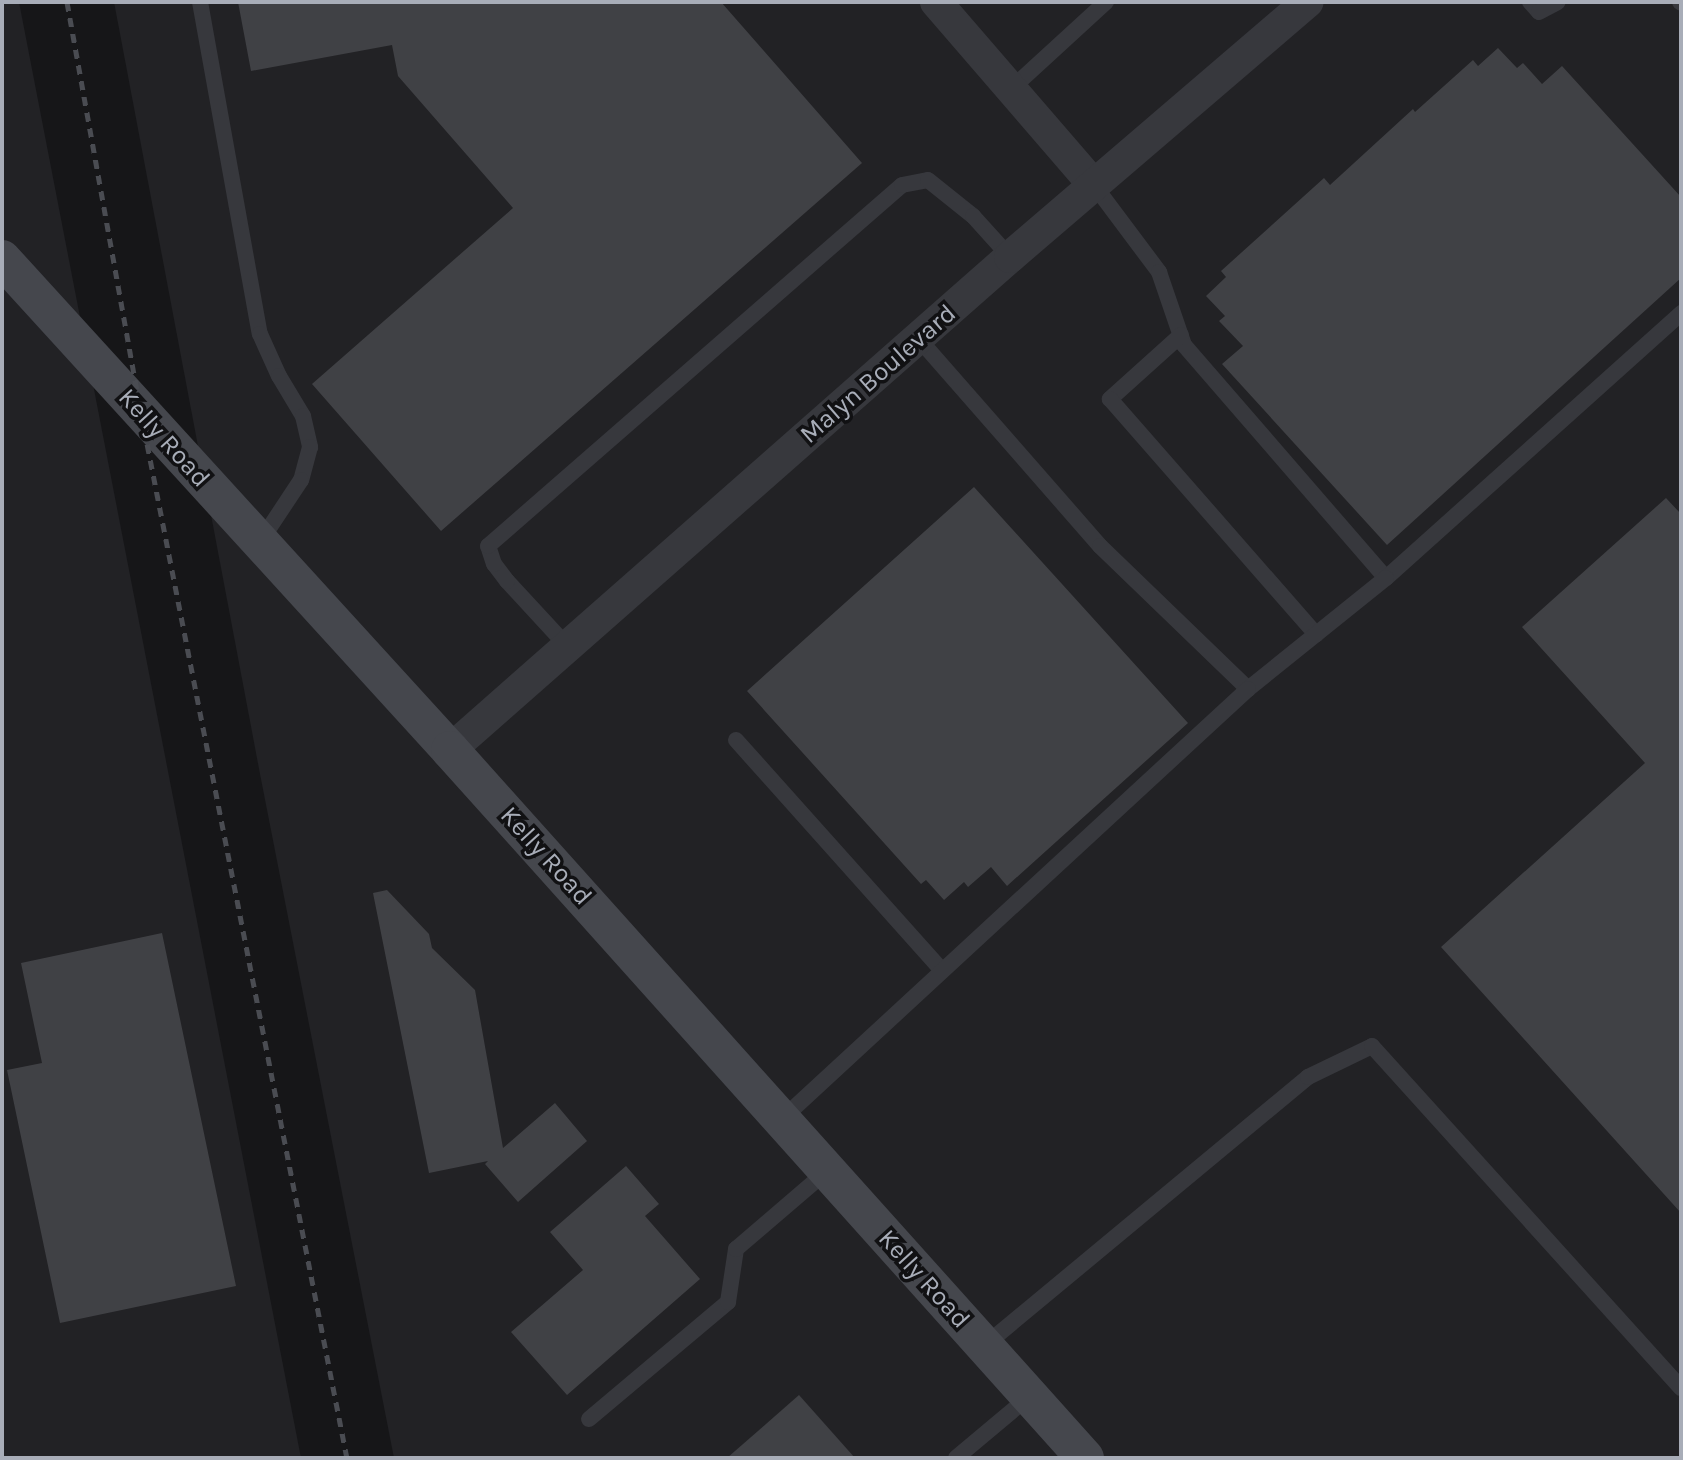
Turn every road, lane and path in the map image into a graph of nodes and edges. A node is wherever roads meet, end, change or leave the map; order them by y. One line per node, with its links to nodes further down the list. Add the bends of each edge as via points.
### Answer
1 (200, 2): 14 (lane, via 260,334 303,416 310,447 300,480)
2 (936, 2): 7 (street)
3 (1106, 2): 7 (lane)
4 (1308, 2): 8 (street, Malyn Boulevard)
5 (1530, 2): 6 (lane, via 1539,12)
6 (1558, 2)
7 (1011, 89): 8 (street)
8 (1094, 185): 9 (street, Malyn Boulevard); 12 (lane, via 1159,272)
9 (1010, 257): 13 (street, Malyn Boulevard); 17 (lane, via 973,216 928,180 902,185 488,546 507,581)
10 (2, 259): 14 (street, Kelly Road)
11 (1681, 313): 15 (lane)
12 (1181, 335): 15 (lane, via 1184,345); 16 (lane, via 1110,399)
13 (918, 338): 17 (street, Malyn Boulevard); 18 (lane, via 1100,546)
14 (260, 542): 20 (street, Kelly Road)
15 (1386, 578): 16 (lane)
16 (1316, 634): 18 (lane)
17 (568, 647): 20 (street, Malyn Boulevard)
18 (1248, 689): 21 (lane)
19 (736, 740): 21 (lane)
20 (450, 750): 22 (street, Kelly Road)
21 (942, 970): 22 (lane)
22 (782, 1119): 23 (street, Kelly Road)
23 (827, 1171): 24 (street, Kelly Road); 27 (lane, via 736,1249 728,1302)
24 (984, 1346): 25 (lane, via 1308,1076 1372,1046); 26 (street, Kelly Road)
25 (1681, 1388)
26 (1030, 1396): 28 (lane); 29 (street, Kelly Road)
27 (589, 1419)
28 (956, 1458)
29 (1085, 1458)

